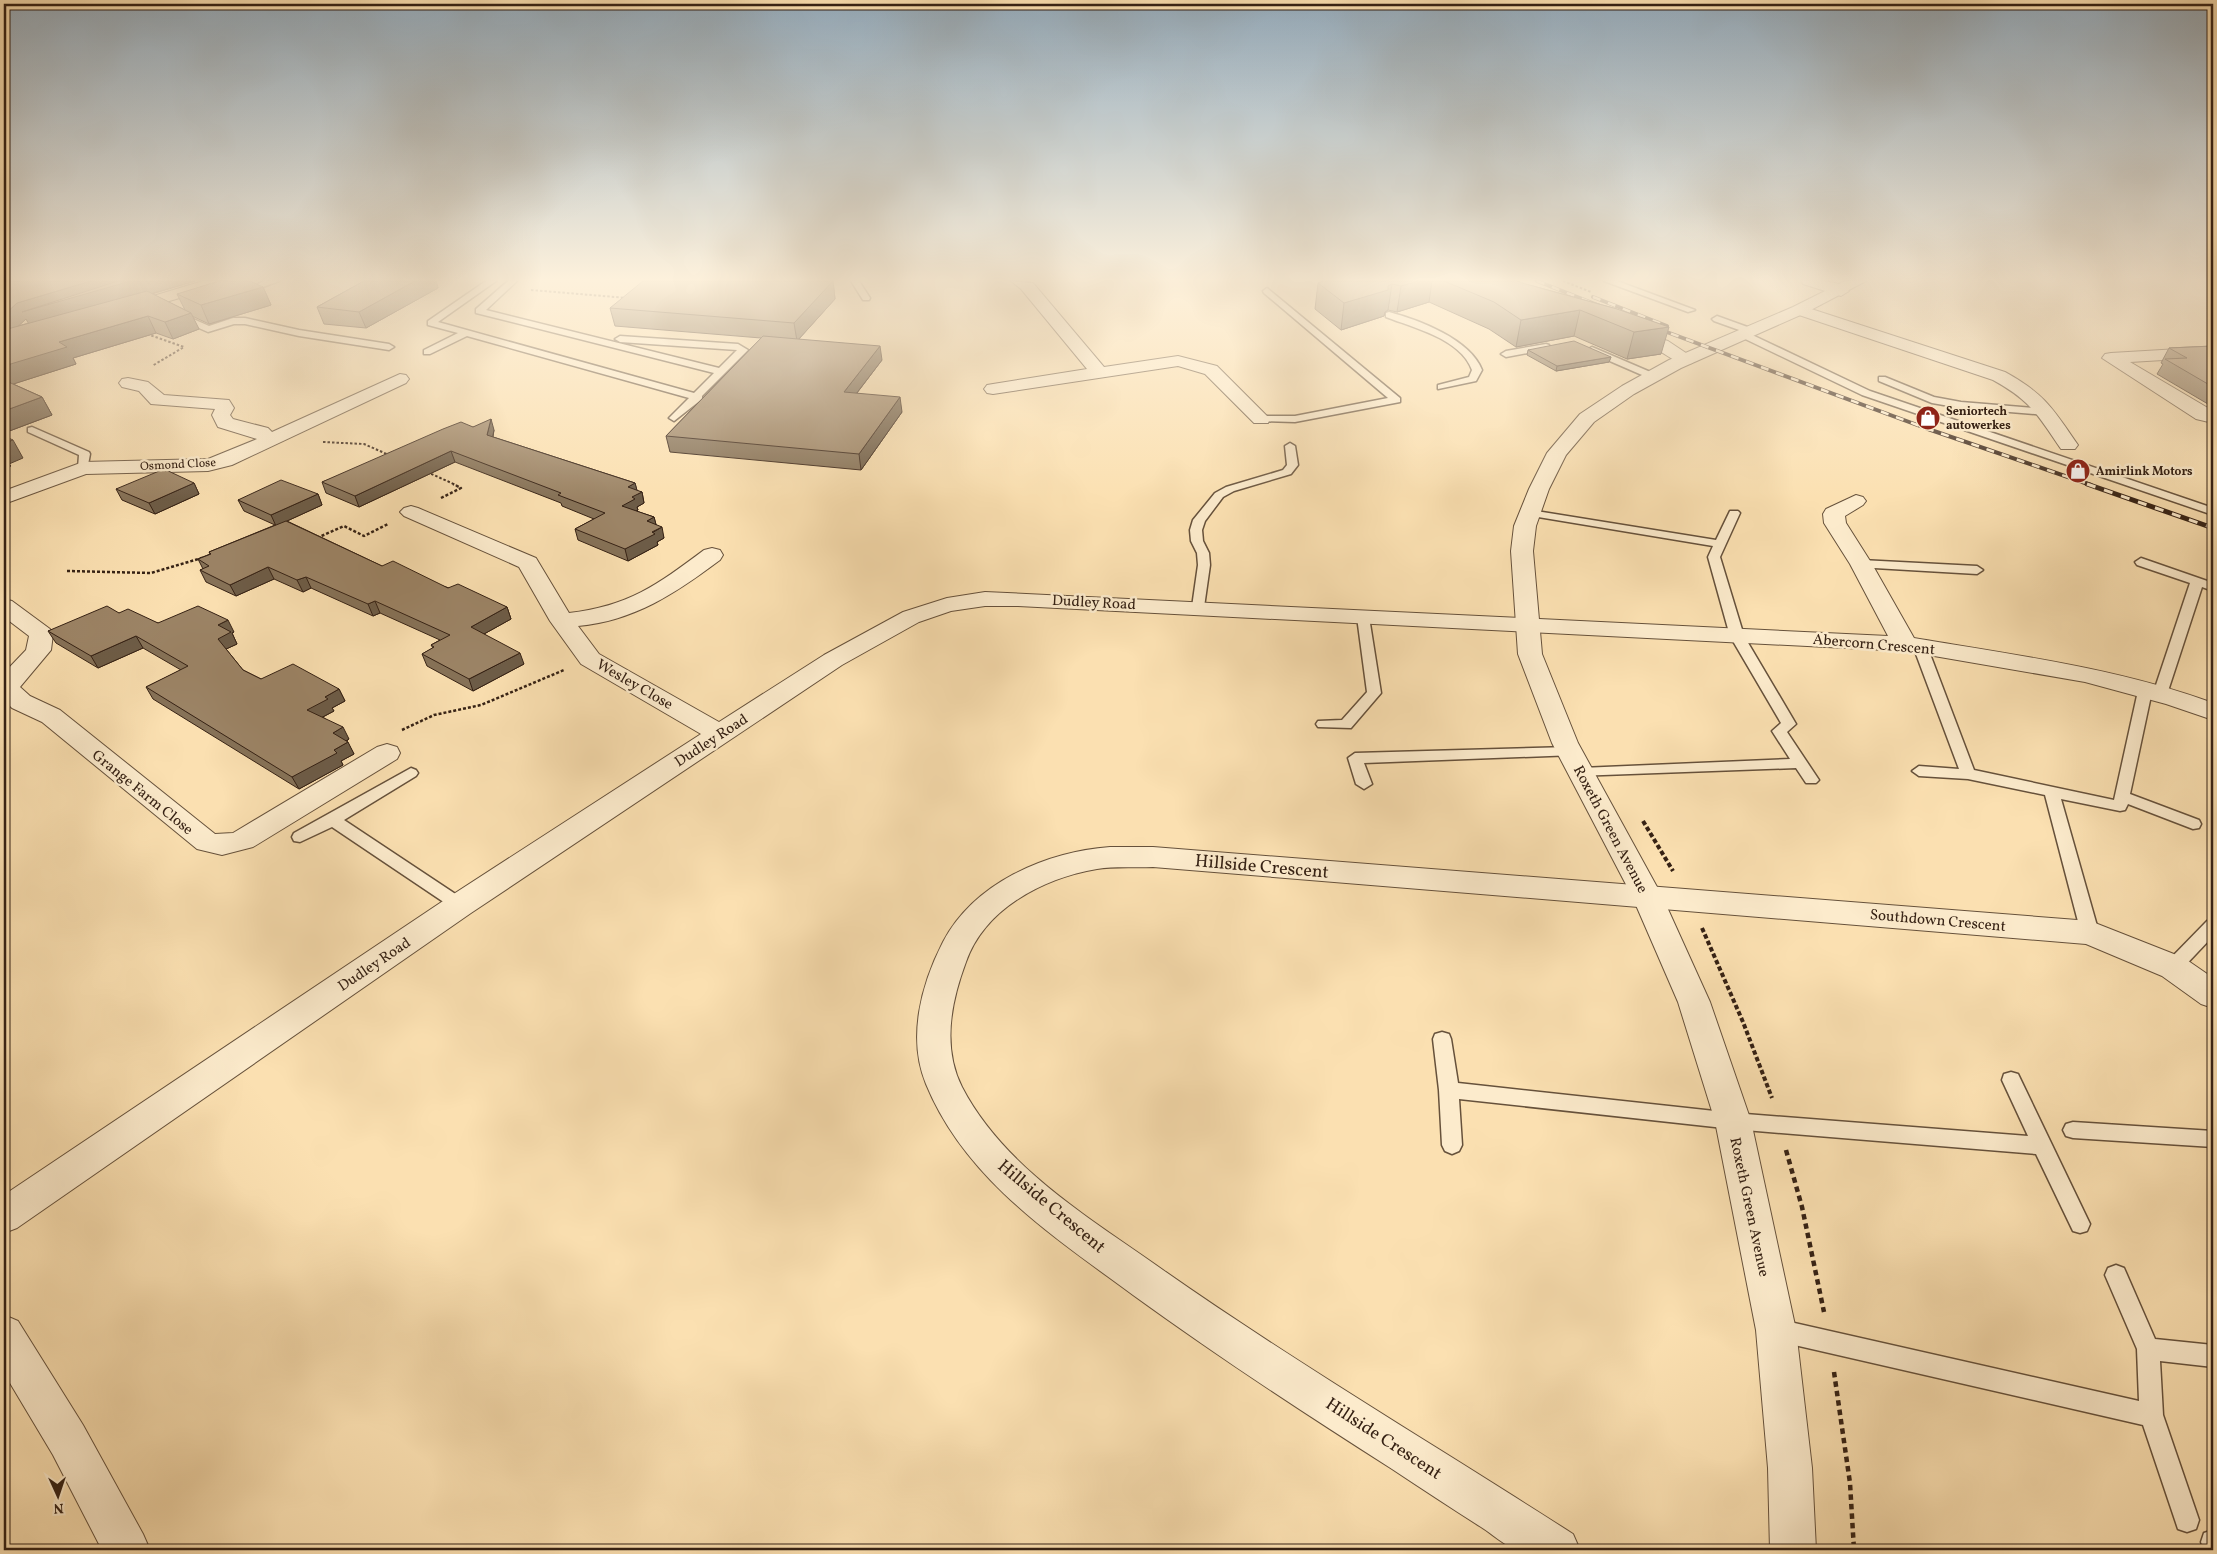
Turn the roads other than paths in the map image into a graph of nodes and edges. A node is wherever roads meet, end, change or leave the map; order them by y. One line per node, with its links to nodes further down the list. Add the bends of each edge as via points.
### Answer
1 (537, 354): 22 (lane)
2 (649, 354): 14 (lane)
3 (740, 354): 14 (lane)
4 (1084, 354): 15 (street)
5 (1341, 354): 26 (lane, via 1396,400 1295,419)
6 (1465, 354): 20 (lane, via 1477,370 1473,379)
7 (1601, 354): 16 (lane)
8 (1677, 354): 13 (street)
9 (1698, 354): 13 (street, Roxeth Green Avenue)
10 (1788, 354): 35 (lane, via 1866,393)
11 (1931, 354): 23 (street, via 1999,376 2021,388)
12 (2187, 354): 24 (street, via 2112,358 2203,415)
13 (1686, 359): 16 (street, Roxeth Green Avenue)
14 (722, 372): 22 (lane)
15 (1099, 372): 21 (street); 26 (street, via 1178,361 1211,370)
16 (1652, 376): 36 (street, Roxeth Green Avenue, via 1587,418 1557,454)
17 (400, 378): 28 (street, Osmond Close)
18 (1882, 379): 23 (lane, via 1932,400)
19 (128, 383): 28 (street, via 150,388 158,400 222,404 225,408 221,415 225,423 261,432)
20 (1442, 387)
21 (993, 389)
22 (698, 397): 25 (lane)
23 (2046, 412): 29 (street)
24 (2213, 417)
25 (674, 418)
26 (1261, 419)
27 (32, 430): 31 (lane, via 85,454)
28 (270, 440): 31 (street, Osmond Close, via 225,461 208,464)
29 (2068, 445)
30 (1290, 446): 46 (lane, via 1293,465 1287,472 1219,495 1199,520 1197,541 1204,564)
31 (83, 468): 32 (street, Osmond Close)
32 (4, 498)
33 (1856, 501): 41 (street, via 1834,514 1835,523)
34 (411, 512): 48 (street, Wesley Close, via 528,563)
35 (2213, 512)
36 (1530, 513): 38 (lane); 49 (street, Roxeth Green Avenue, via 1522,551)
37 (1734, 513): 38 (lane)
38 (1720, 544): 50 (lane, via 1714,557)
39 (712, 555): 48 (street, via 679,581 625,609 598,617)
40 (2141, 562): 43 (lane)
41 (1861, 564): 42 (lane); 51 (street)
42 (1977, 570)
43 (2197, 582): 44 (lane); 52 (lane)
44 (2213, 587)
45 (4, 606): 56 (street, Grange Farm Close, via 41,634 42,643 6,689 21,702 51,716 212,845 243,840)
46 (1198, 607): 47 (street, Dudley Road); 55 (street, Dudley Road, via 1018,599 985,599 947,605 911,616 882,631)
47 (1363, 617): 49 (street, Dudley Road); 54 (lane, via 1374,693 1346,725)
48 (562, 621): 55 (street, Wesley Close, via 590,659)
49 (1526, 625): 50 (street, Abercorn Crescent); 57 (street, Roxeth Green Avenue, via 1530,654)
50 (1737, 636): 51 (street, Abercorn Crescent); 58 (lane, via 1789,724 1778,731)
51 (1913, 645): 52 (street, Abercorn Crescent, via 2077,673); 61 (lane)
52 (2153, 692): 53 (street, Abercorn Crescent); 65 (lane)
53 (2213, 712)
54 (1323, 724)
55 (720, 734): 70 (street, Dudley Road)
56 (387, 753)
57 (1576, 762): 58 (lane); 63 (lane, via 1354,758); 69 (street, Roxeth Green Avenue)
58 (1800, 764): 62 (lane)
59 (1919, 771): 61 (lane)
60 (410, 773): 66 (lane)
61 (1968, 774): 64 (lane)
62 (1811, 780)
63 (1364, 784)
64 (2051, 790): 65 (lane, via 2120,806); 72 (lane)
65 (2122, 796): 67 (lane)
66 (333, 820): 68 (lane); 70 (lane)
67 (2193, 824)
68 (300, 837)
69 (1648, 896): 72 (street, Southdown Crescent); 78 (street, Roxeth Green Avenue, via 1694,1002); 93 (street, Hillside Crescent, via 1154,857 1096,859 1054,869 1023,882 993,903 956,947 934,1014 937,1066 945,1088 986,1151 1020,1185 1179,1305)
70 (460, 905): 83 (street, Dudley Road)
71 (2213, 925): 73 (lane)
72 (2090, 933): 73 (street, Southdown Crescent)
73 (2173, 967): 74 (street, Southdown Crescent)
74 (2213, 995)
75 (1442, 1039): 77 (lane)
76 (2011, 1080): 82 (lane)
77 (1449, 1090): 78 (lane); 81 (lane)
78 (1733, 1121): 82 (lane); 86 (street, Roxeth Green Avenue)
79 (2073, 1130): 80 (lane)
80 (2213, 1139)
81 (1452, 1145)
82 (2043, 1146): 84 (lane)
83 (4, 1216)
84 (2080, 1224)
85 (2116, 1275): 88 (lane)
86 (1776, 1330): 90 (lane); 94 (street, Roxeth Green Avenue, via 1790,1468)
87 (4, 1335): 92 (street, via 68,1440)
88 (2148, 1349): 89 (lane); 90 (lane)
89 (2213, 1356)
90 (2151, 1415): 91 (lane)
91 (2187, 1520)
92 (126, 1550)
93 (1557, 1550)
94 (1794, 1550)

